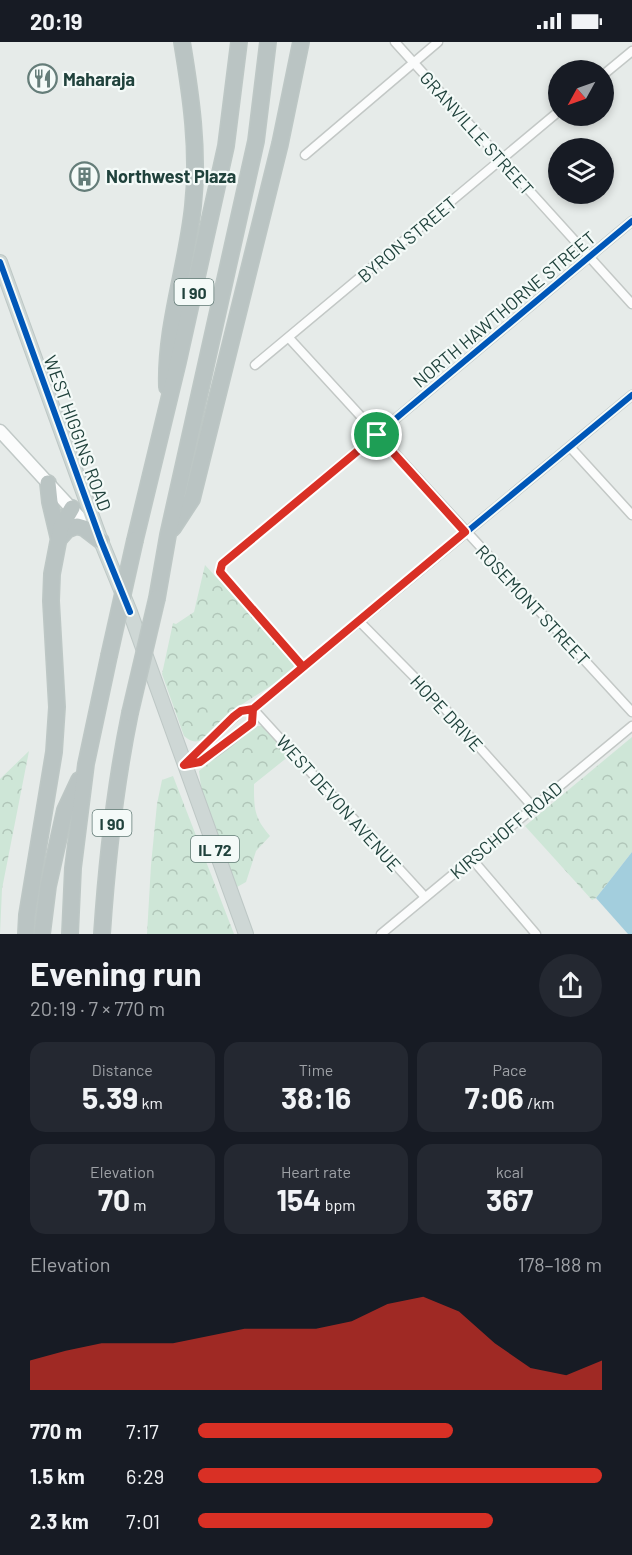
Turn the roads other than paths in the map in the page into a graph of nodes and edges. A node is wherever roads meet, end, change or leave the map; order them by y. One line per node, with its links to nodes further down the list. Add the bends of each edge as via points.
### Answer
1 (174, 42): 11 (highway)
2 (182, 42): 11 (highway)
3 (239, 42): 22 (highway, I 90, via 226,146)
4 (268, 42): 31 (highway, I 90, via 256,141)
5 (301, 42): 31 (highway, via 277,156 192,499)
6 (395, 42): 9 (street, GRANVILLE STREET)
7 (438, 42): 9 (street)
8 (632, 51): 10 (street)
9 (414, 62): 13 (street); 14 (street, GRANVILLE STREET)
10 (614, 66)
11 (188, 75): 22 (highway, via 196,173 190,232 166,358)
12 (548, 120): 14 (street, BYRON STREET)
13 (305, 155)
14 (501, 160): 16 (street, GRANVILLE STREET); 19 (street, BYRON STREET)
15 (632, 221): 16 (street, NORTH HAWTHORNE STREET)
16 (589, 257): 18 (street, GRANVILLE STREET); 24 (street, NORTH HAWTHORNE STREET)
17 (0, 262): 27 (main road, WEST HIGGINS ROAD / IL 72)
18 (632, 304)
19 (289, 338): 20 (street, BYRON STREET); 24 (street, ROSEMONT STREET)
20 (255, 365)
21 (632, 395): 25 (street)
22 (167, 407): 39 (highway, I 90, bridge)
23 (0, 431): 26 (main road)
24 (377, 435): 30 (street, ROSEMONT STREET); 35 (street, NORTH HAWTHORNE STREET, via 222,564 220,572)
25 (570, 447): 29 (street); 30 (street)
26 (48, 483): 28 (main road); 32 (highway)
27 (84, 493): 28 (main road); 33 (main road, WEST HIGGINS ROAD / IL 72)
28 (72, 508): 32 (highway); 33 (main road)
29 (632, 515)
30 (465, 532): 34 (street); 37 (street, ROSEMONT STREET)
31 (168, 535): 47 (highway, I 90, bridge, via 115,797)
32 (59, 539): 33 (highway, via 77,526); 44 (highway, via 51,601 56,675 54,752)
33 (101, 541): 40 (main road, WEST HIGGINS ROAD / IL 72)
34 (359, 621): 35 (street); 41 (street, HOPE DRIVE, via 438,701)
35 (303, 667): 36 (street)
36 (253, 709): 40 (street, via 241,711); 40 (street, via 252,723 200,762); 43 (street, WEST DEVON AVENUE)
37 (632, 712)
38 (632, 726): 41 (street, KIRSCHOFF ROAD)
39 (86, 764): 45 (highway, I 90, via 65,810); 46 (highway, I 90, via 73,868)
40 (184, 765): 48 (main road, WEST HIGGINS ROAD / IL 72)
41 (533, 807): 42 (street, KIRSCHOFF ROAD)
42 (472, 859): 43 (street, KIRSCHOFF ROAD); 50 (street)
43 (425, 897): 49 (street, KIRSCHOFF ROAD)
44 (26, 934)
45 (42, 934)
46 (70, 934)
47 (102, 934)
48 (246, 934)
49 (381, 934)
50 (536, 934)

